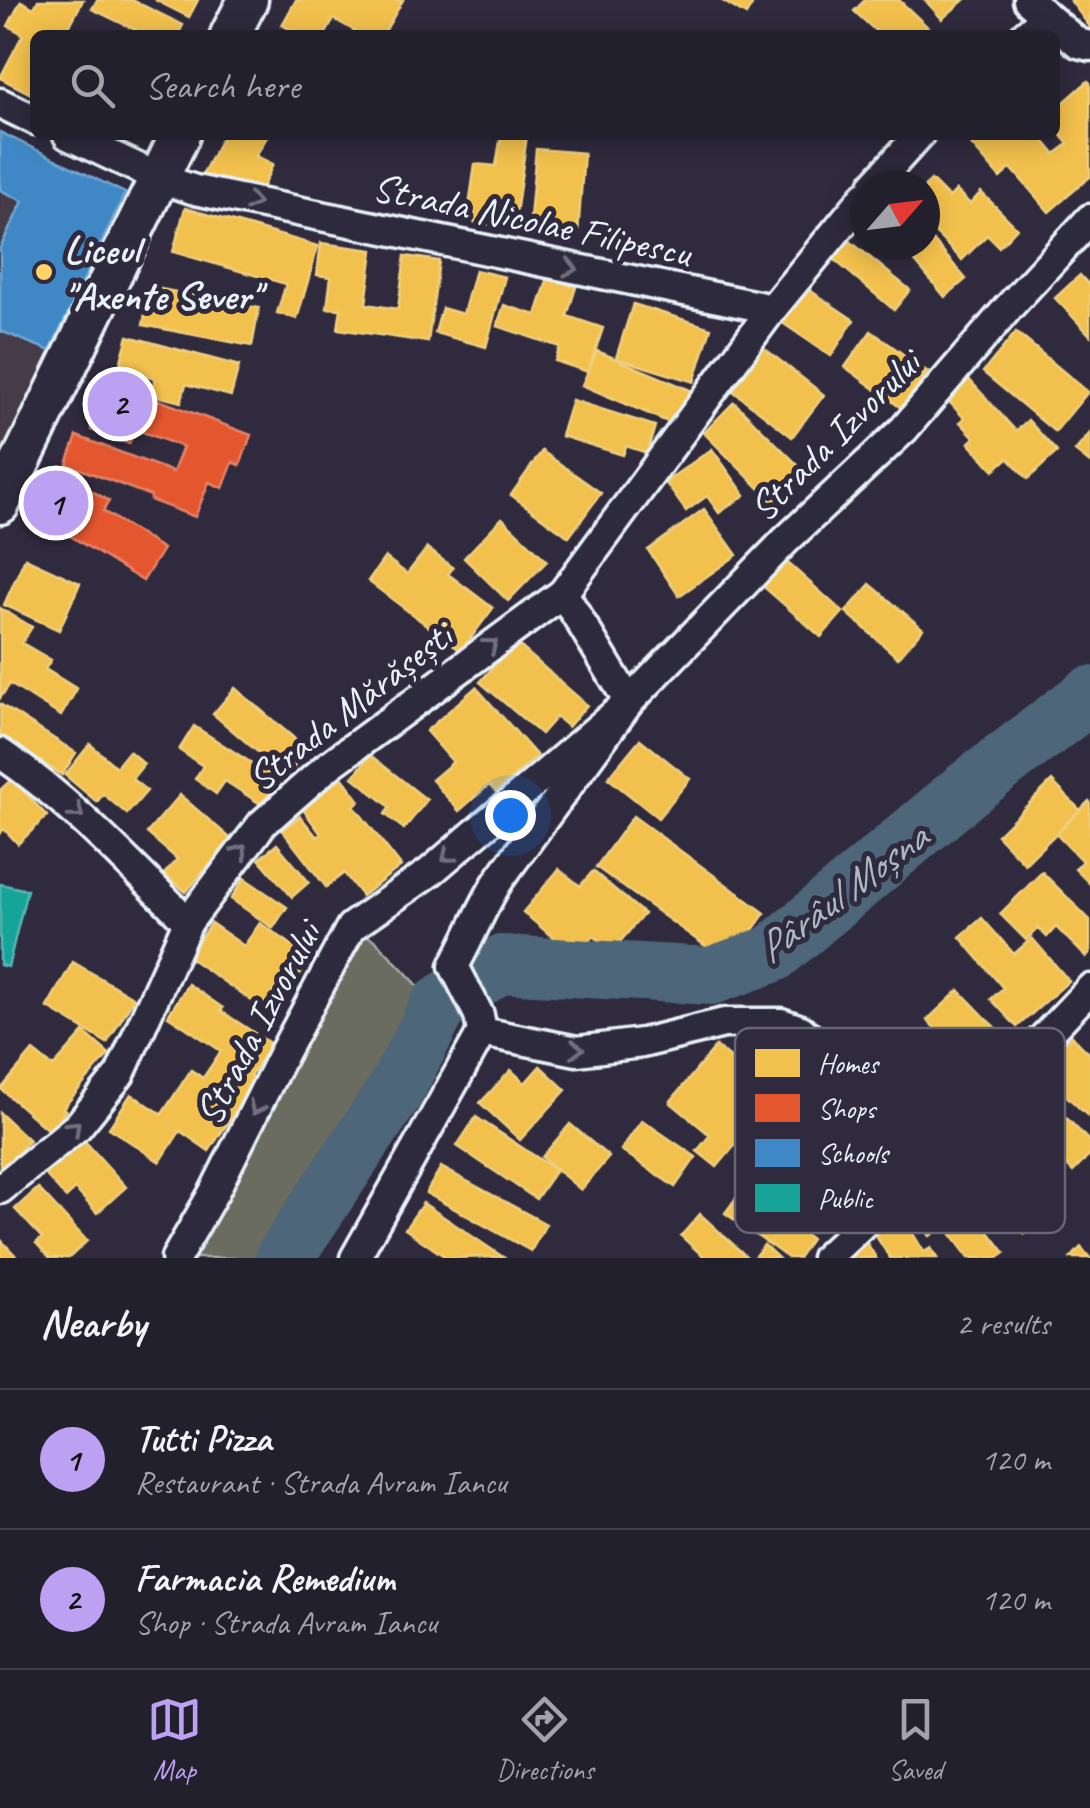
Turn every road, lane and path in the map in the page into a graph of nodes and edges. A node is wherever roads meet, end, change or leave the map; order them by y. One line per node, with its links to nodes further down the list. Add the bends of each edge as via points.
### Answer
1 (248, 0): 3 (main road)
2 (1033, 17): 4 (street)
3 (233, 30)
4 (1056, 30)
5 (1060, 33): 6 (street)
6 (1090, 46)
7 (0, 103): 8 (street)
8 (30, 118)
9 (79, 140): 13 (street, Strada Nicolae Filipescu)
10 (178, 140): 13 (main road)
11 (914, 140): 12 (street)
12 (888, 170)
13 (159, 178): 16 (street, Strada Nicolae Filipescu, one-way to 16); 17 (main road)
14 (850, 214): 16 (street, Strada Mărășești)
15 (1090, 219): 19 (street, Strada Izvorului, via 904,429)
16 (772, 310): 18 (street, Strada Mărășești)
17 (0, 504)
18 (563, 592): 19 (street); 21 (street, Strada Mărășești, one-way to 18, via 262,824 327,767)
19 (629, 702): 23 (street, Strada Izvorului, via 499,880 454,966); 28 (street, Strada Izvorului, one-way to 28, via 430,872 352,927)
20 (0, 753): 21 (street, one-way to 21, via 90,823)
21 (188, 922): 26 (street, Strada Mărășești, one-way to 21, via 78,1126 120,1074)
22 (1090, 989): 25 (street)
23 (480, 1024): 24 (street, one-way to 24, via 577,1052 724,1023); 29 (street)
24 (797, 1028)
25 (1053, 1028)
26 (0, 1190)
27 (854, 1233): 30 (street)
28 (176, 1258)
29 (355, 1258)
30 (826, 1258)

